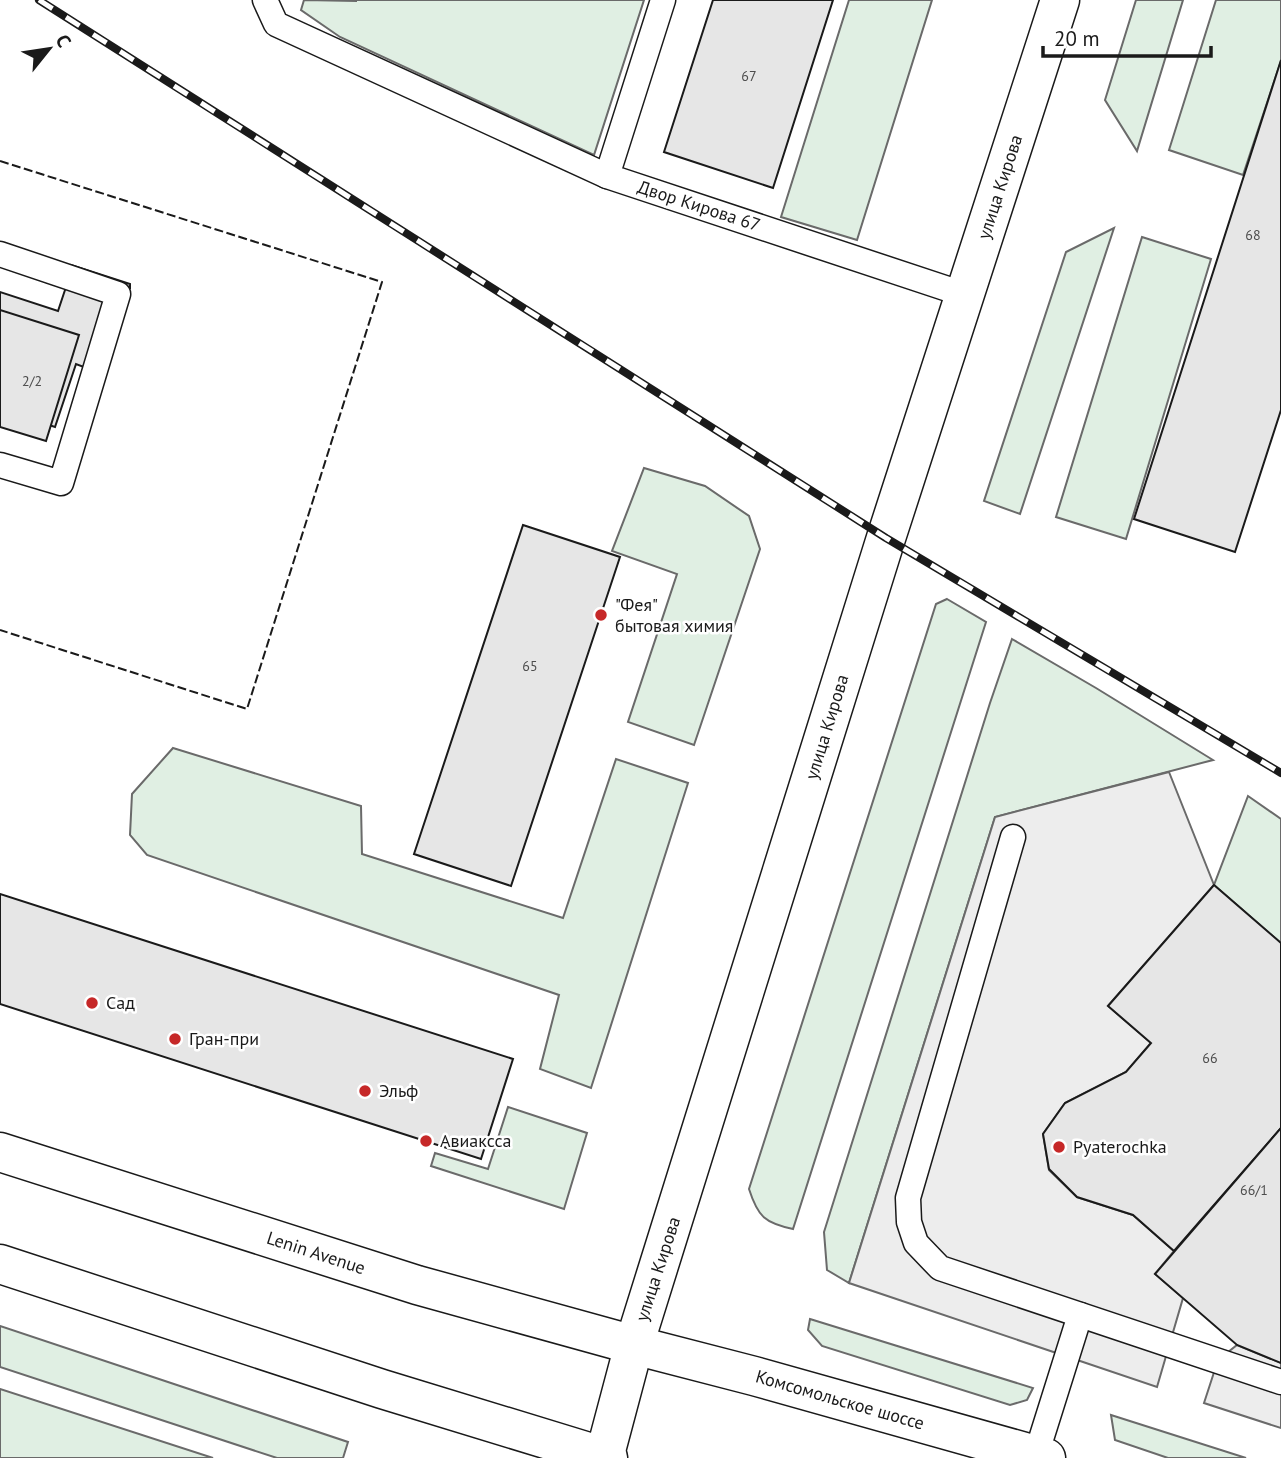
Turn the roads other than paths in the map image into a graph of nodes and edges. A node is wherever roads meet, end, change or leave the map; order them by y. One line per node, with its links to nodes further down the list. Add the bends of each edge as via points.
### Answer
1 (265, 0): 4 (lane, Двор Кирова 67, via 275,24)
2 (663, 0): 4 (lane)
3 (1060, 0): 6 (main road, улица Кирова)
4 (607, 176): 6 (lane, Двор Кирова 67)
5 (0, 254): 7 (lane, via 118,294 61,483)
6 (965, 295): 12 (main road, улица Кирова)
7 (0, 465)
8 (1013, 837): 11 (lane, via 908,1198 909,1222 916,1243 940,1268)
9 (0, 1152): 12 (main road, Lenin Avenue, via 417,1285)
10 (0, 1264): 15 (main road)
11 (1080, 1315): 13 (lane); 14 (lane)
12 (634, 1345): 14 (main road, Комсомольское шоссе); 15 (main road, улица Кирова)
13 (1281, 1382)
14 (1041, 1457)
15 (606, 1458)

